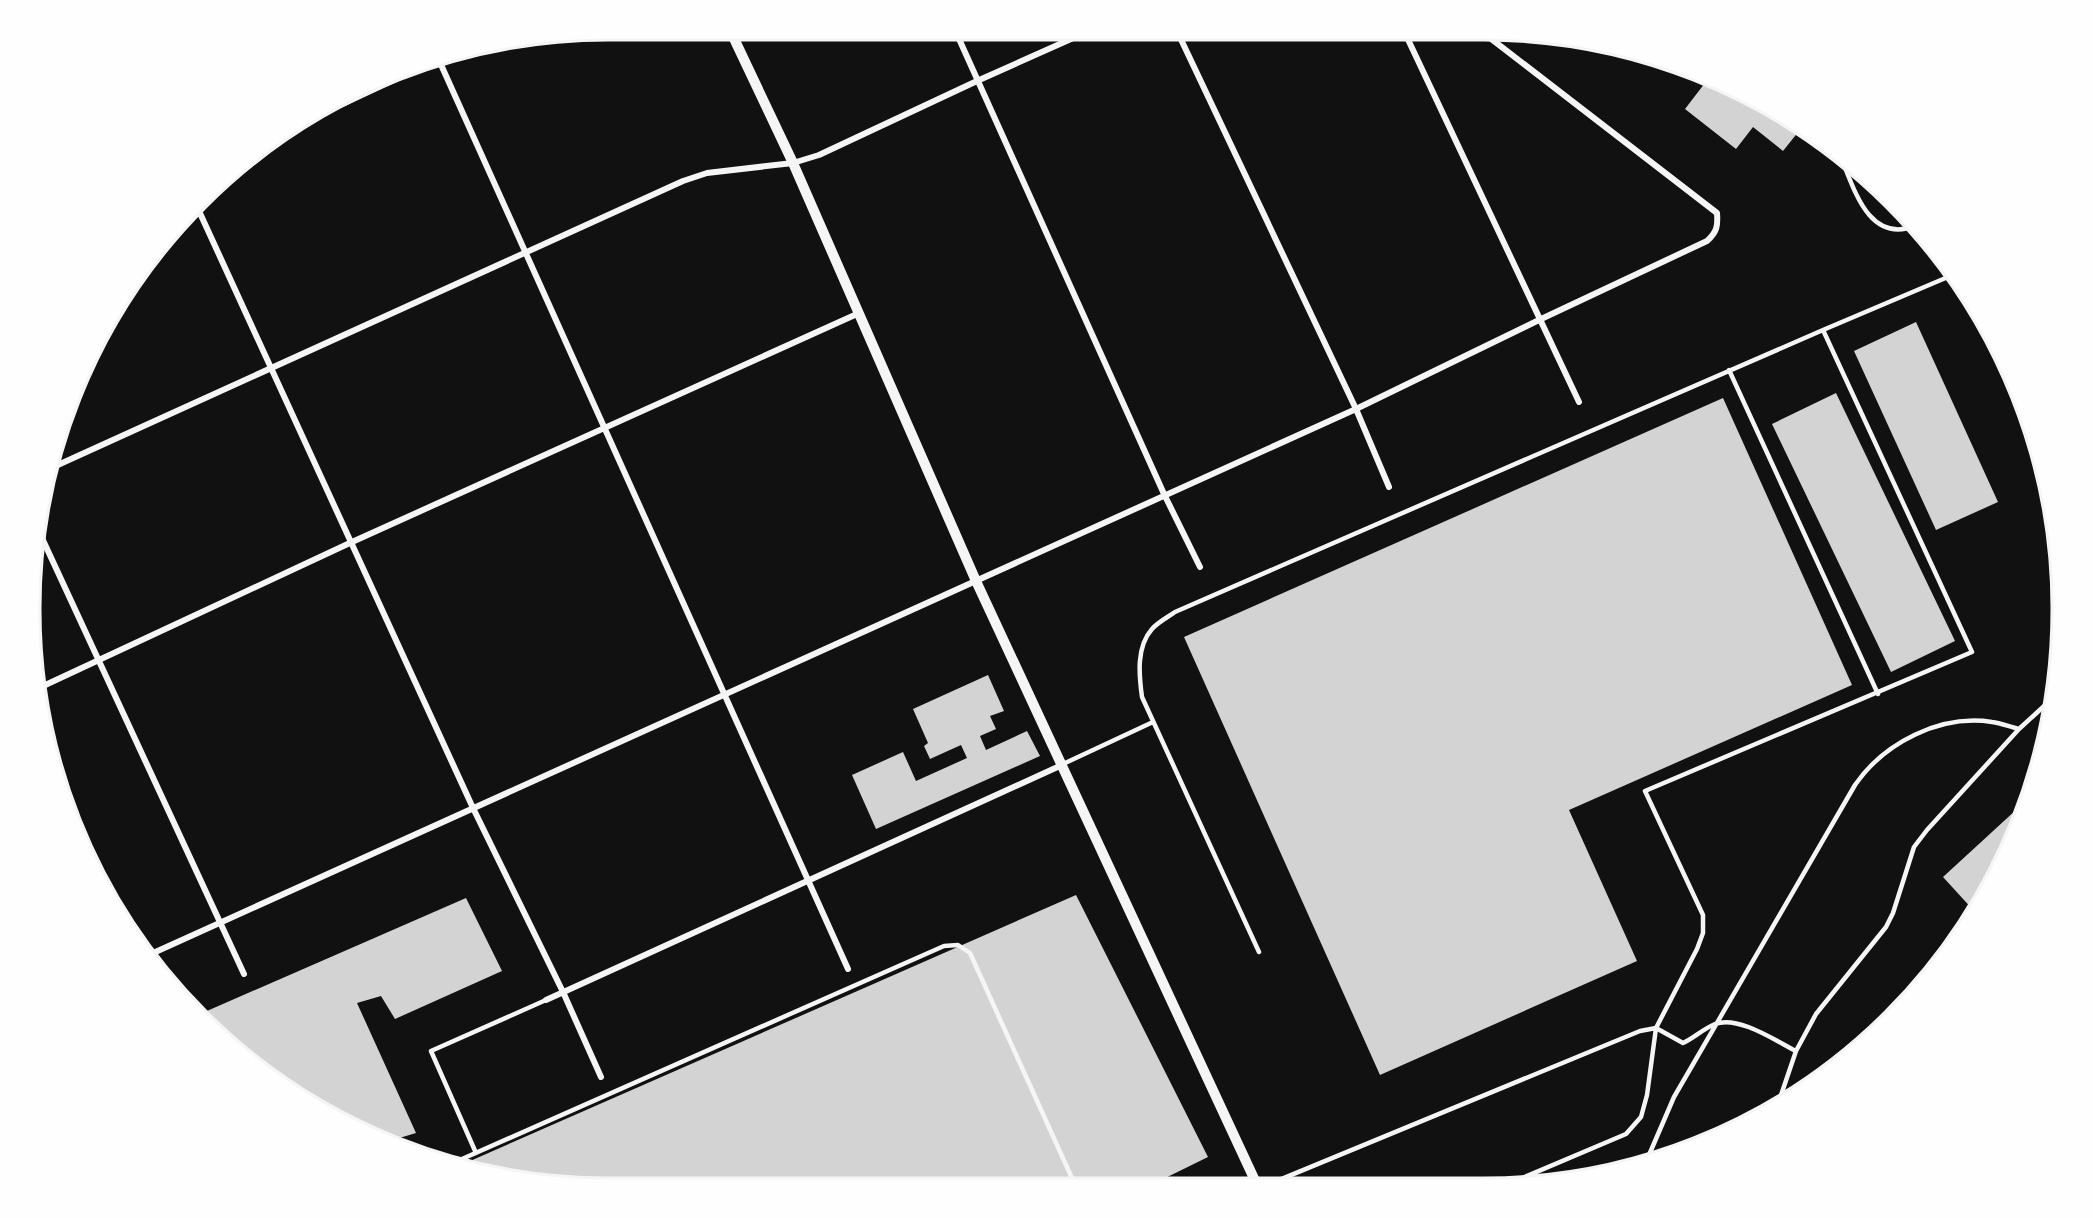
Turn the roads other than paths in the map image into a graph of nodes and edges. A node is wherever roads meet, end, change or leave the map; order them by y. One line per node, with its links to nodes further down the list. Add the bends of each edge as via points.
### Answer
1 (735, 40): 9 (street)
2 (959, 40): 8 (street)
3 (1069, 40): 8 (street)
4 (1181, 40): 21 (street)
5 (1408, 40): 16 (street)
6 (1493, 41): 16 (street, via 1717,213 1715,234 1707,241)
7 (443, 66): 13 (street)
8 (977, 81): 9 (street, via 819,155); 25 (street)
9 (793, 163): 13 (street, via 695,176); 15 (street)
10 (1847, 172): 12 (lane, via 1873,220 1897,230)
11 (200, 214): 18 (street)
12 (1906, 228)
13 (524, 252): 18 (street); 22 (street)
14 (1946, 278): 17 (lane)
15 (857, 314): 22 (street); 29 (street)
16 (1539, 320): 20 (street); 21 (street)
17 (1823, 330): 19 (lane); 33 (lane, via 1972,652)
18 (272, 368): 23 (street); 26 (street)
19 (1729, 370): 33 (lane); 35 (lane, via 1175,612 1152,629 1142,649 1142,697)
20 (1579, 402)
21 (1356, 409): 24 (street); 25 (street)
22 (603, 429): 26 (street); 32 (street)
23 (59, 464)
24 (1389, 487)
25 (1164, 494): 28 (street); 29 (street)
26 (352, 542): 30 (street); 38 (street)
27 (44, 543): 30 (street)
28 (1200, 567)
29 (976, 581): 32 (street); 37 (street)
30 (99, 661): 31 (street); 40 (street)
31 (45, 685)
32 (725, 694): 38 (street); 39 (street)
33 (1878, 694): 48 (lane, via 1645,791 1703,915 1700,941)
34 (2044, 706): 36 (lane)
35 (1153, 722): 37 (lane); 42 (lane)
36 (2019, 729): 47 (lane, via 1992,722 1944,725 1915,734 1867,768); 49 (lane, via 1914,847 1886,927 1816,1014)
37 (1063, 764): 39 (street); 57 (street)
38 (473, 808): 40 (street); 45 (street)
39 (809, 880): 43 (street); 45 (street)
40 (220, 923): 41 (street); 44 (street)
41 (156, 952)
42 (1260, 952)
43 (848, 969)
44 (243, 974)
45 (563, 992): 46 (street); 50 (street)
46 (546, 1000): 53 (lane, via 431,1051)
47 (1716, 1023): 48 (lane, via 1683,1043); 49 (lane, via 1737,1022); 52 (lane, via 1674,1097)
48 (1656, 1028): 55 (lane, via 1641,1117 1626,1134); 58 (lane, via 1640,1031)
49 (1796, 1051): 51 (lane)
50 (601, 1077)
51 (1783, 1092)
52 (1650, 1152)
53 (476, 1153): 54 (lane); 56 (lane, via 944,946 958,945 970,952)
54 (464, 1158)
55 (1528, 1175)
56 (1072, 1178)
57 (1256, 1178)
58 (1282, 1178)

